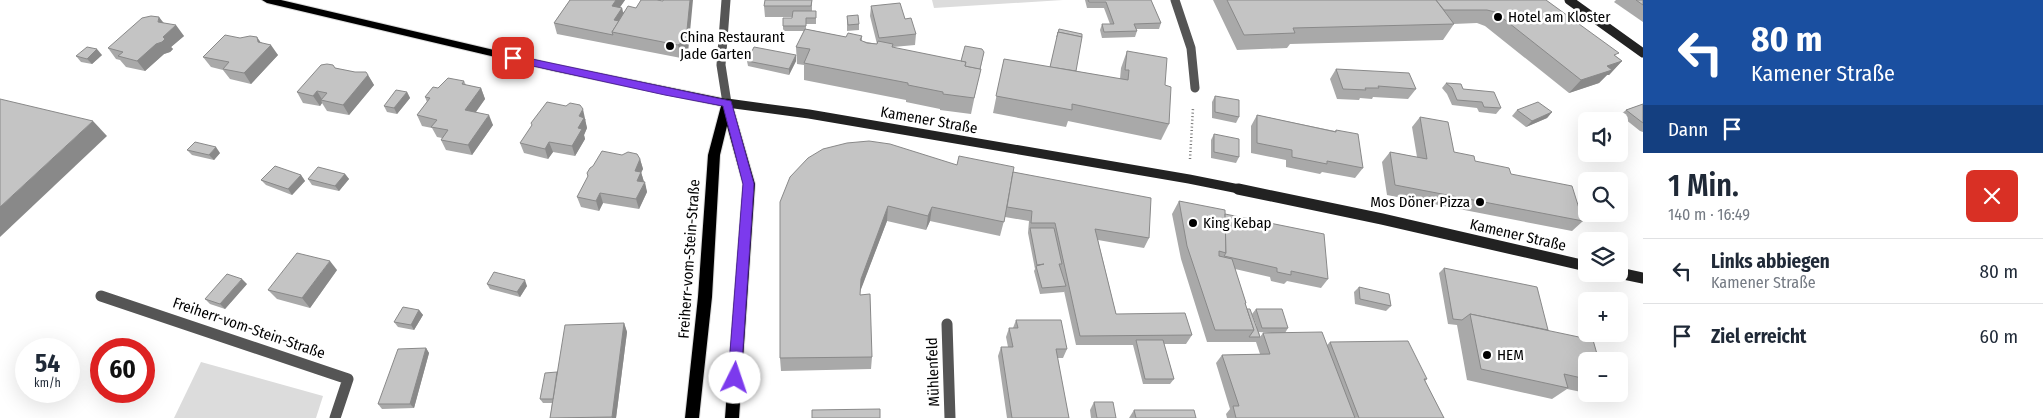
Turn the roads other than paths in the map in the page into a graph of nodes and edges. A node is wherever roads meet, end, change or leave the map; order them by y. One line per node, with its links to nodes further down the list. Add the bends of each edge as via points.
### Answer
1 (267, 0): 7 (main road, Kamener Straße, via 475,50)
2 (726, 0): 7 (street, via 721,56 722,85)
3 (1174, 0): 6 (street, via 1191,48)
4 (1569, 0): 5 (street)
5 (1643, 53)
6 (1195, 88)
7 (728, 103): 8 (street, Kamener Straße, via 1190,179); 14 (main road, Freiherr-vom-Stein-Straße, via 714,154 705,297); 15 (main road, via 749,184)
8 (1578, 264)
9 (1628, 275): 10 (street)
10 (1643, 278)
11 (101, 296): 13 (street, Freiherr-vom-Stein-Straße, via 348,380)
12 (946, 324): 16 (street, Mühlenfeld)
13 (336, 418)
14 (692, 418)
15 (732, 418)
16 (950, 418)

